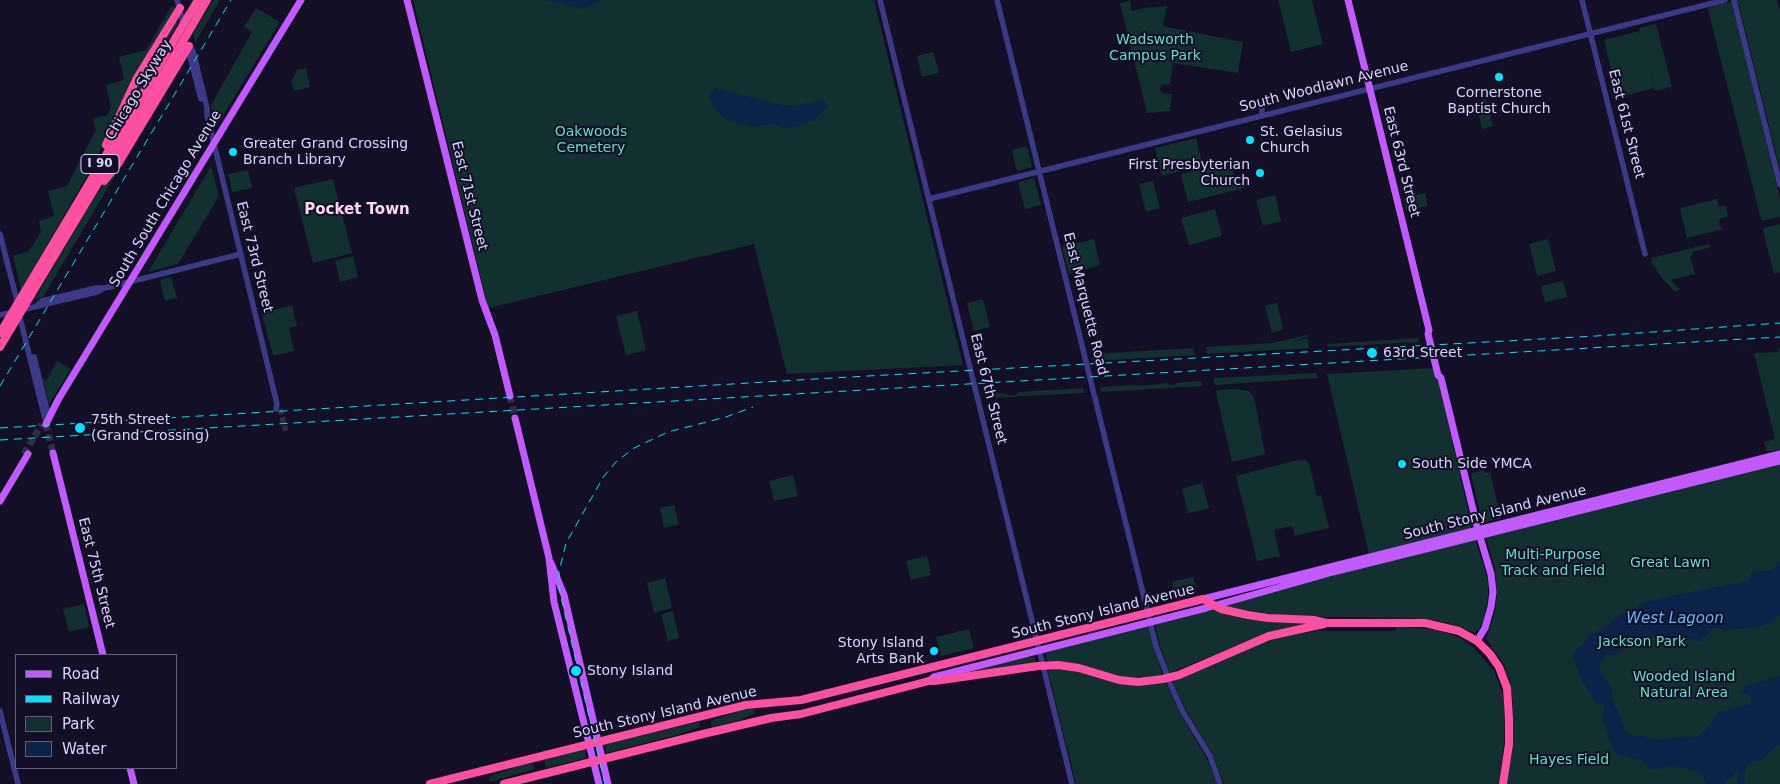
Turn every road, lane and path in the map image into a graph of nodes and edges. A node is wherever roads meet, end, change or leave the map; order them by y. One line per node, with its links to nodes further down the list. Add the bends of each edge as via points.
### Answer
1 (178, 0): 12 (street, East 73rd Street)
2 (198, 0): 19 (highway, Chicago Skyway / I 90, bridge)
3 (208, 0): 22 (highway, Chicago Skyway / I 90, bridge)
4 (301, 0): 18 (main road, South South Chicago Avenue)
5 (407, 0): 33 (main road, East 71st Street, via 482,300 495,335)
6 (880, 0): 23 (street, East 67th Street)
7 (997, 0): 20 (street, East Marquette Road)
8 (1348, 0): 15 (main road, East 63rd Street)
9 (1582, 0): 13 (street, East 61st Street)
10 (1725, 0): 13 (street, South Woodlawn Avenue)
11 (1734, 0): 21 (street)
12 (180, 8): 14 (street, East 73rd Street); 19 (highway, via 131,90)
13 (1591, 34): 15 (street, South Woodlawn Avenue); 26 (street, East 61st Street)
14 (189, 46): 18 (street, East 73rd Street, via 193,51); 22 (highway, via 118,164)
15 (1370, 89): 17 (street, South Woodlawn Avenue); 42 (main road, East 63rd Street)
16 (1258, 102): 17 (street)
17 (1262, 116): 20 (street, South Woodlawn Avenue)
18 (214, 144): 25 (street, East 73rd Street); 27 (main road, South South Chicago Avenue)
19 (100, 163): 28 (highway, Chicago Skyway / I 90)
20 (1039, 171): 23 (street, South Woodlawn Avenue); 46 (street, East Marquette Road)
21 (1780, 185)
22 (96, 187): 28 (highway, Chicago Skyway / I 90)
23 (929, 199): 49 (street, East 67th Street)
24 (0, 234): 29 (street)
25 (241, 254): 27 (street); 34 (street, East 73rd Street)
26 (1645, 254)
27 (131, 282): 29 (street); 36 (main road, South South Chicago Avenue)
28 (28, 293): 31 (highway, Chicago Skyway / I 90, bridge); 32 (highway, Chicago Skyway / I 90, bridge)
29 (19, 310): 30 (street); 36 (street, via 28,333)
30 (0, 315)
31 (0, 333)
32 (0, 347)
33 (510, 396)
34 (278, 407)
35 (516, 418): 43 (main road)
36 (48, 419)
37 (55, 453): 51 (main road, East 75th Street)
38 (26, 454): 41 (main road)
39 (1780, 454): 42 (main road, South Stony Island Avenue)
40 (1780, 461): 42 (main road, South Stony Island Avenue)
41 (0, 501)
42 (1478, 533): 44 (main road, South Stony Island Avenue); 45 (main road, South Stony Island Avenue); 48 (main road, East 63rd Street, via 1490,568 1493,592 1490,614)
43 (549, 558): 56 (main road, via 564,595); 57 (main road, via 554,602)
44 (1204, 599): 45 (highway); 46 (highway, South Stony Island Avenue)
45 (1215, 605): 46 (main road, South Stony Island Avenue); 47 (highway, via 1248,615)
46 (1149, 617): 49 (highway, South Stony Island Avenue); 50 (main road, South Stony Island Avenue); 53 (street, East Marquette Road)
47 (1326, 623): 48 (highway, via 1425,623 1459,631); 53 (highway, via 1269,636)
48 (1477, 641): 69 (highway, via 1499,668 1507,688 1509,744)
49 (1037, 642): 50 (street, East 67th Street); 56 (highway, South Stony Island Avenue, via 800,700 746,705)
50 (1039, 650): 52 (street, East 67th Street); 54 (main road, South Stony Island Avenue)
51 (103, 654)
52 (1043, 666): 53 (highway, via 1072,667 1130,682); 54 (highway); 67 (street, East 67th Street)
53 (1167, 678): 68 (street, East Marquette Road, via 1210,756)
54 (929, 681): 58 (highway, South Stony Island Avenue)
55 (0, 711): 61 (street)
56 (599, 741): 57 (highway, South Stony Island Avenue); 58 (main road)
57 (588, 744): 59 (main road); 63 (highway, South Stony Island Avenue)
58 (603, 759): 59 (highway, South Stony Island Avenue); 66 (main road)
59 (593, 761): 64 (highway, South Stony Island Avenue); 65 (main road)
60 (130, 769): 62 (main road)
61 (18, 784)
62 (134, 784)
63 (430, 784)
64 (504, 784)
65 (599, 784)
66 (608, 784)
67 (1072, 784)
68 (1220, 784)
69 (1503, 784)

